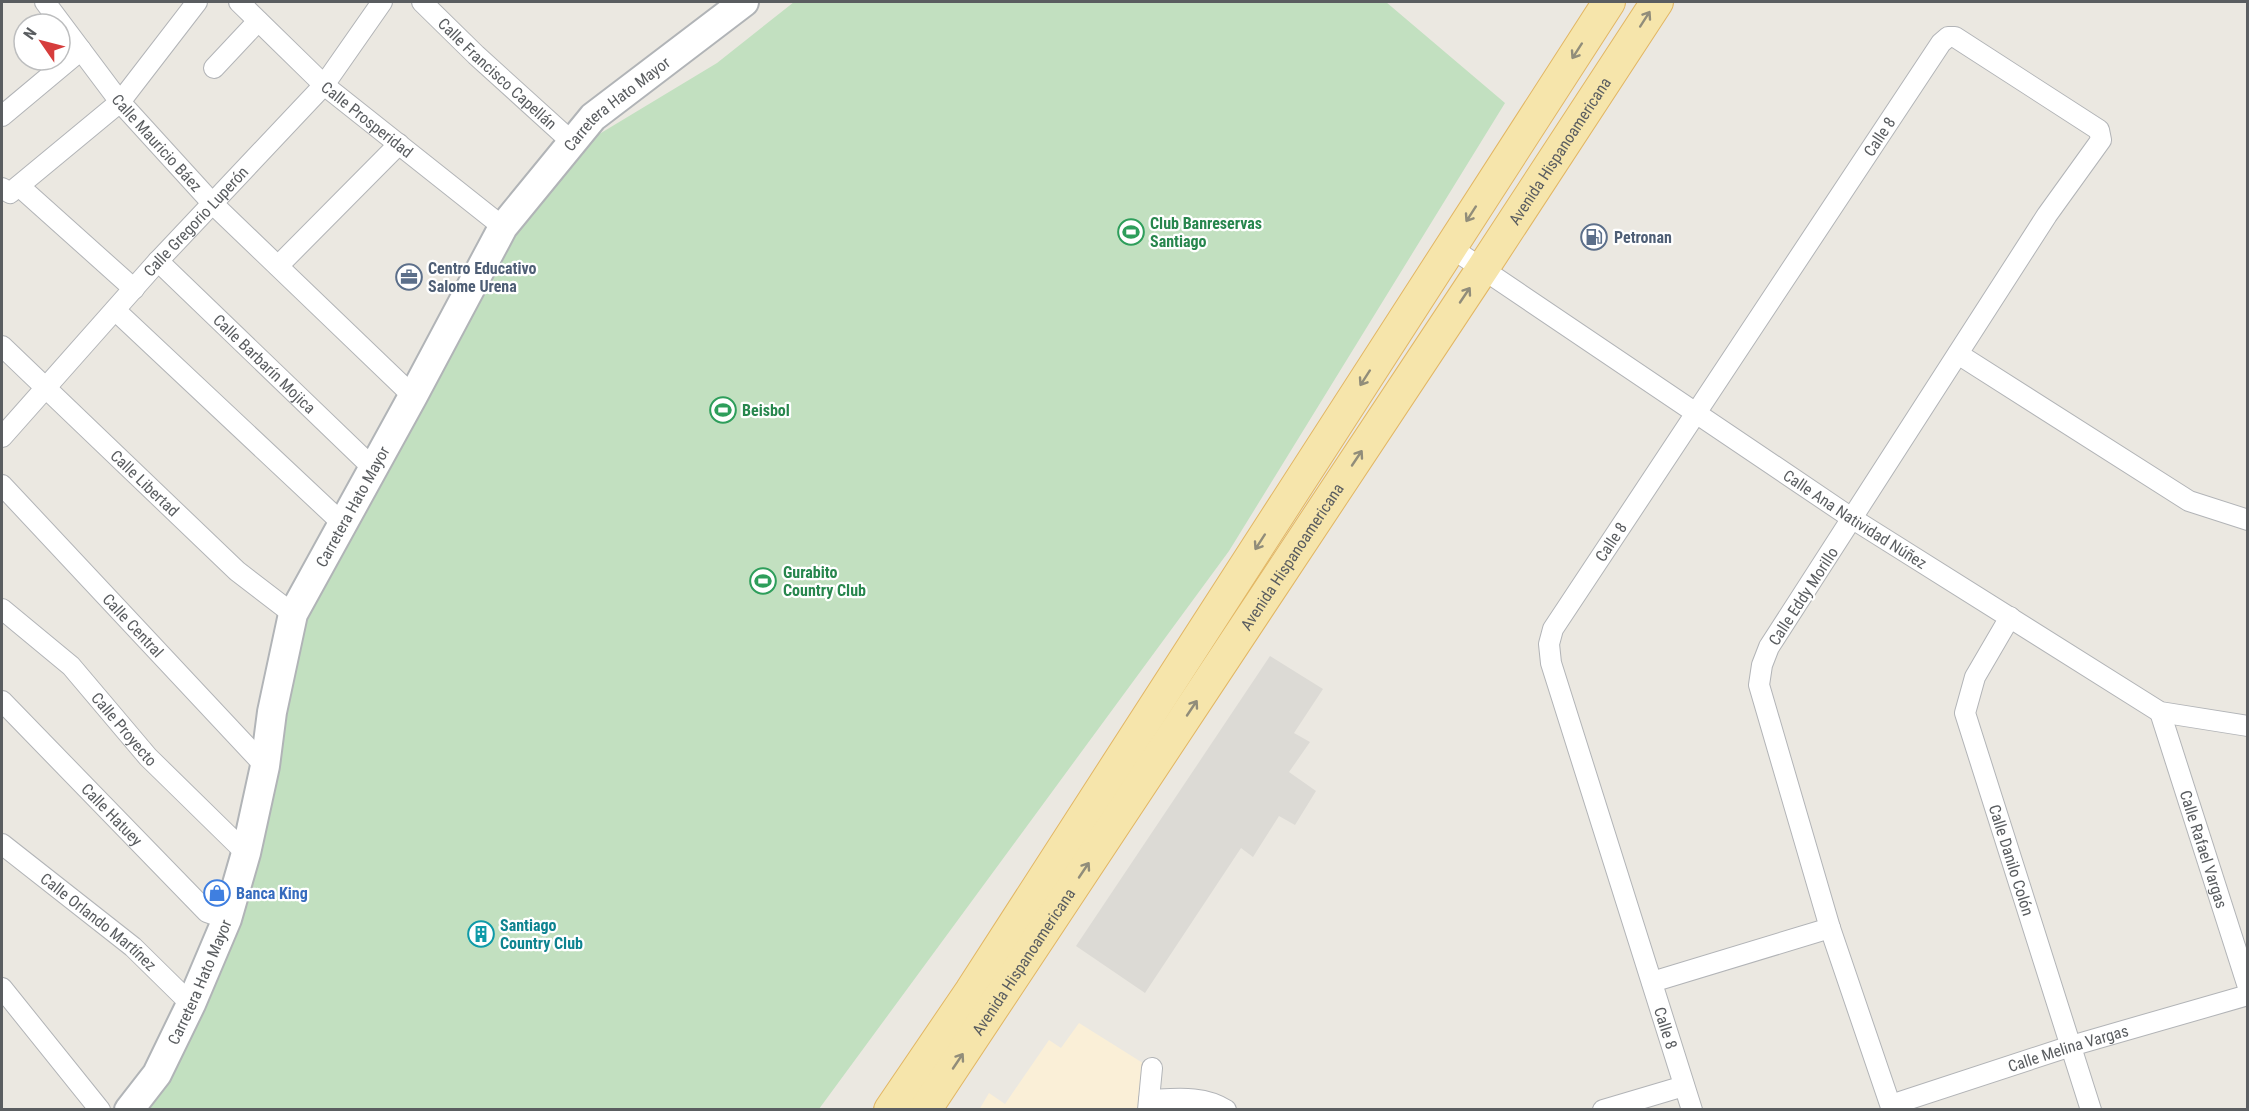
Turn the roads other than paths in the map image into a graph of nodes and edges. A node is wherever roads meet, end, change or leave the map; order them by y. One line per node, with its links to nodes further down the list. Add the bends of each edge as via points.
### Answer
1 (45, 2): 10 (street, Calle Mauricio Báez)
2 (197, 2): 13 (street)
3 (239, 2): 9 (street, Calle Prosperidad)
4 (382, 2): 12 (street, Calle Gregorio Luperón)
5 (422, 2): 16 (street, Calle Francisco Capellán)
6 (744, 2): 16 (street, Carretera Hato Mayor, via 593,117)
7 (1609, 2): 21 (main road, Avenida Hispanoamericana, one-way to 21)
8 (1657, 2): 24 (main road, Avenida Hispanoamericana, one-way to 8)
9 (258, 21): 11 (street); 12 (street, Calle Prosperidad)
10 (81, 50): 13 (street, Calle Mauricio Báez); 14 (street)
11 (214, 68)
12 (324, 85): 17 (street, Calle Prosperidad); 19 (street, Calle Gregorio Luperón)
13 (120, 102): 18 (street); 19 (street, Calle Mauricio Báez)
14 (2, 116)
15 (2101, 140): 28 (street, Calle Eddy Morillo, via 2047,215); 31 (street, Calle 8, via 2099,130 1955,36 1948,37)
16 (573, 143): 20 (street, Carretera Hato Mayor)
17 (399, 144): 20 (street, Calle Prosperidad); 23 (street)
18 (10, 189): 25 (street)
19 (213, 204): 22 (street, Calle Gregorio Luperón); 23 (street, Calle Mauricio Báez)
20 (503, 227): 30 (street, Carretera Hato Mayor)
21 (1450, 247): 24 (street, Calle Ana Natividad Núñez); 61 (main road, Avenida Hispanoamericana, one-way to 61, via 978,981)
22 (158, 261): 25 (street, Calle Gregorio Luperón); 33 (street, Calle Barbarín Mojica)
23 (278, 266): 30 (street, Calle Mauricio Báez)
24 (1483, 268): 31 (street, Calle Ana Natividad Núñez); 62 (main road, Avenida Hispanoamericana, one-way to 24)
25 (134, 289): 26 (street, Calle Gregorio Luperón)
26 (115, 310): 29 (street, Calle Gregorio Luperón); 37 (street)
27 (2, 346): 29 (street, Calle Libertad)
28 (1958, 354): 35 (street, Calle Eddy Morillo); 36 (street, via 2188,501)
29 (46, 386): 32 (street, Calle Gregorio Luperón); 39 (street, Calle Libertad, via 237,571)
30 (413, 396): 33 (street, Carretera Hato Mayor)
31 (1696, 414): 35 (street, Calle Ana Natividad Núñez); 49 (street, Calle 8, via 1553,630 1549,644 1551,663)
32 (2, 437)
33 (373, 468): 37 (street, Carretera Hato Mayor)
34 (2, 485): 44 (street, Calle Central)
35 (1853, 519): 40 (street, Calle Ana Natividad Núñez); 48 (street, Calle Eddy Morillo, via 1769,647 1759,685)
36 (2247, 520)
37 (342, 522): 39 (street, Carretera Hato Mayor)
38 (2, 609): 46 (street, Calle Proyecto, via 71,666 148,757)
39 (293, 614): 44 (street, Carretera Hato Mayor)
40 (2010, 617): 42 (street, Calle Ana Natividad Núñez); 54 (street, Calle Danilo Colón, via 1975,677 1965,713)
41 (2, 701): 47 (street, Calle Hatuey, via 207,912)
42 (2160, 712): 43 (street, Calle Ana Natividad Núñez); 50 (street, Calle Rafael Vargas)
43 (2247, 726)
44 (265, 766): 46 (street, Carretera Hato Mayor)
45 (2, 844): 53 (street, Calle Orlando Martínez, via 133,947)
46 (246, 853): 47 (street, Carretera Hato Mayor)
47 (227, 919): 53 (street, Carretera Hato Mayor)
48 (1830, 928): 49 (street); 58 (street, Calle Eddy Morillo)
49 (1652, 982): 56 (street, Calle 8)
50 (2247, 987)
51 (2, 988): 59 (street)
52 (2247, 995): 54 (street, Calle Melina Vargas)
53 (191, 1004): 60 (street, Carretera Hato Mayor, via 157,1074)
54 (2071, 1046): 58 (street, Calle Melina Vargas); 66 (street, Calle Danilo Colón)
55 (1152, 1068): 57 (street)
56 (1684, 1086): 64 (street); 65 (street, Calle 8)
57 (1148, 1105): 63 (street, via 1192,1098)
58 (1891, 1107)
59 (100, 1110)
60 (129, 1110)
61 (890, 1110)
62 (926, 1110)
63 (1226, 1110)
64 (1602, 1110)
65 (1692, 1110)
66 (2091, 1110)

